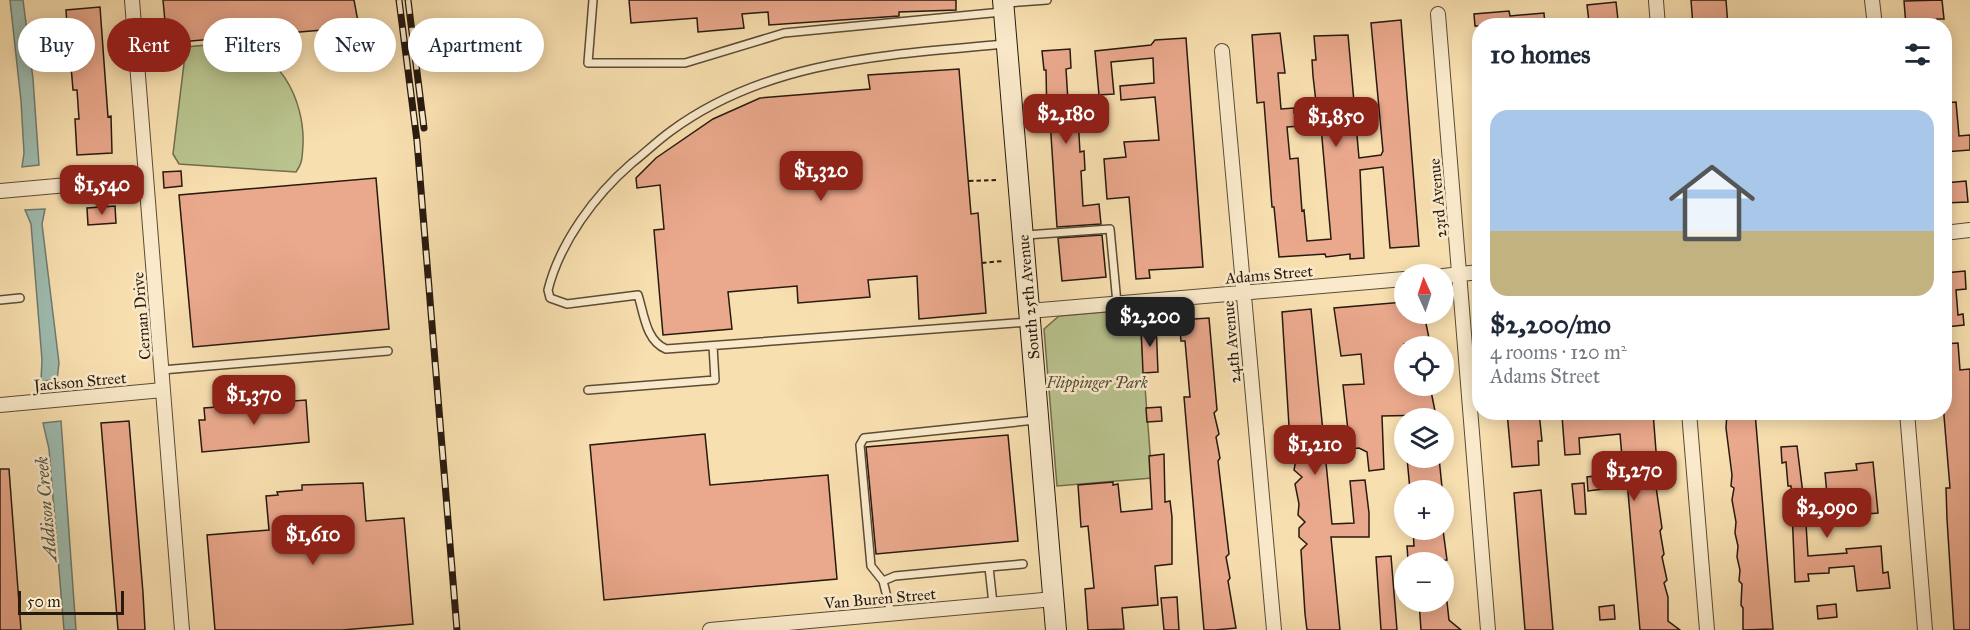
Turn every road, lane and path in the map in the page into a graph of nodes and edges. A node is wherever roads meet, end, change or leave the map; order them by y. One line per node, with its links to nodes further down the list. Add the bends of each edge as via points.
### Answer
1 (132, 0): 12 (street, Cernan Drive)
2 (593, 0): 6 (lane, via 588,63 602,65 685,63 784,33)
3 (1047, 0): 6 (lane)
4 (1872, 0): 9 (street)
5 (1656, 1): 8 (street)
6 (1004, 5): 10 (main road, South 25th Avenue)
7 (1438, 14): 22 (street, 23rd Avenue)
8 (1657, 18)
9 (1874, 18)
10 (1007, 44): 18 (main road, South 25th Avenue); 30 (lane, via 862,57 781,76 742,90 670,131 605,188 558,261 548,290 550,298 567,304 638,295 656,345 666,349)
11 (1222, 51): 25 (street, 24th Avenue)
12 (146, 178): 15 (street); 32 (street, Cernan Drive)
13 (996, 180): 14 (path)
14 (969, 181)
15 (0, 191)
16 (1970, 231): 17 (street)
17 (1952, 232)
18 (1023, 236): 28 (lane, via 1110,229); 29 (main road, South 25th Avenue)
19 (1003, 261): 20 (path)
20 (982, 263)
21 (1472, 273): 22 (street)
22 (1460, 274): 23 (street); 49 (street, 23rd Avenue)
23 (1454, 275)
24 (1394, 280): 25 (street, Adams Street)
25 (1244, 292): 28 (street, Adams Street); 48 (street, 24th Avenue)
26 (20, 298): 27 (lane)
27 (0, 300)
28 (1117, 303): 29 (street, Adams Street)
29 (1030, 316): 30 (lane); 36 (main road, South 25th Avenue)
30 (713, 346): 34 (lane, via 715,380)
31 (388, 351): 32 (lane)
32 (162, 369): 33 (street, Cernan Drive)
33 (163, 390): 35 (street, Jackson Street); 45 (street, Cernan Drive)
34 (588, 390)
35 (0, 405)
36 (1038, 419): 41 (lane, via 864,438 860,445 871,566); 42 (main road, South 25th Avenue)
37 (1690, 420): 50 (street)
38 (1908, 420): 51 (street)
39 (1023, 564): 40 (lane)
40 (989, 567): 41 (lane, via 895,576); 43 (lane)
41 (883, 581): 44 (lane)
42 (1054, 599): 43 (street, Van Buren Street); 47 (main road, South 25th Avenue)
43 (993, 604): 44 (street, Van Buren Street)
44 (891, 614): 46 (street, Van Buren Street)
45 (182, 630)
46 (710, 630)
47 (1056, 630)
48 (1274, 630)
49 (1488, 630)
50 (1707, 630)
51 (1925, 630)

